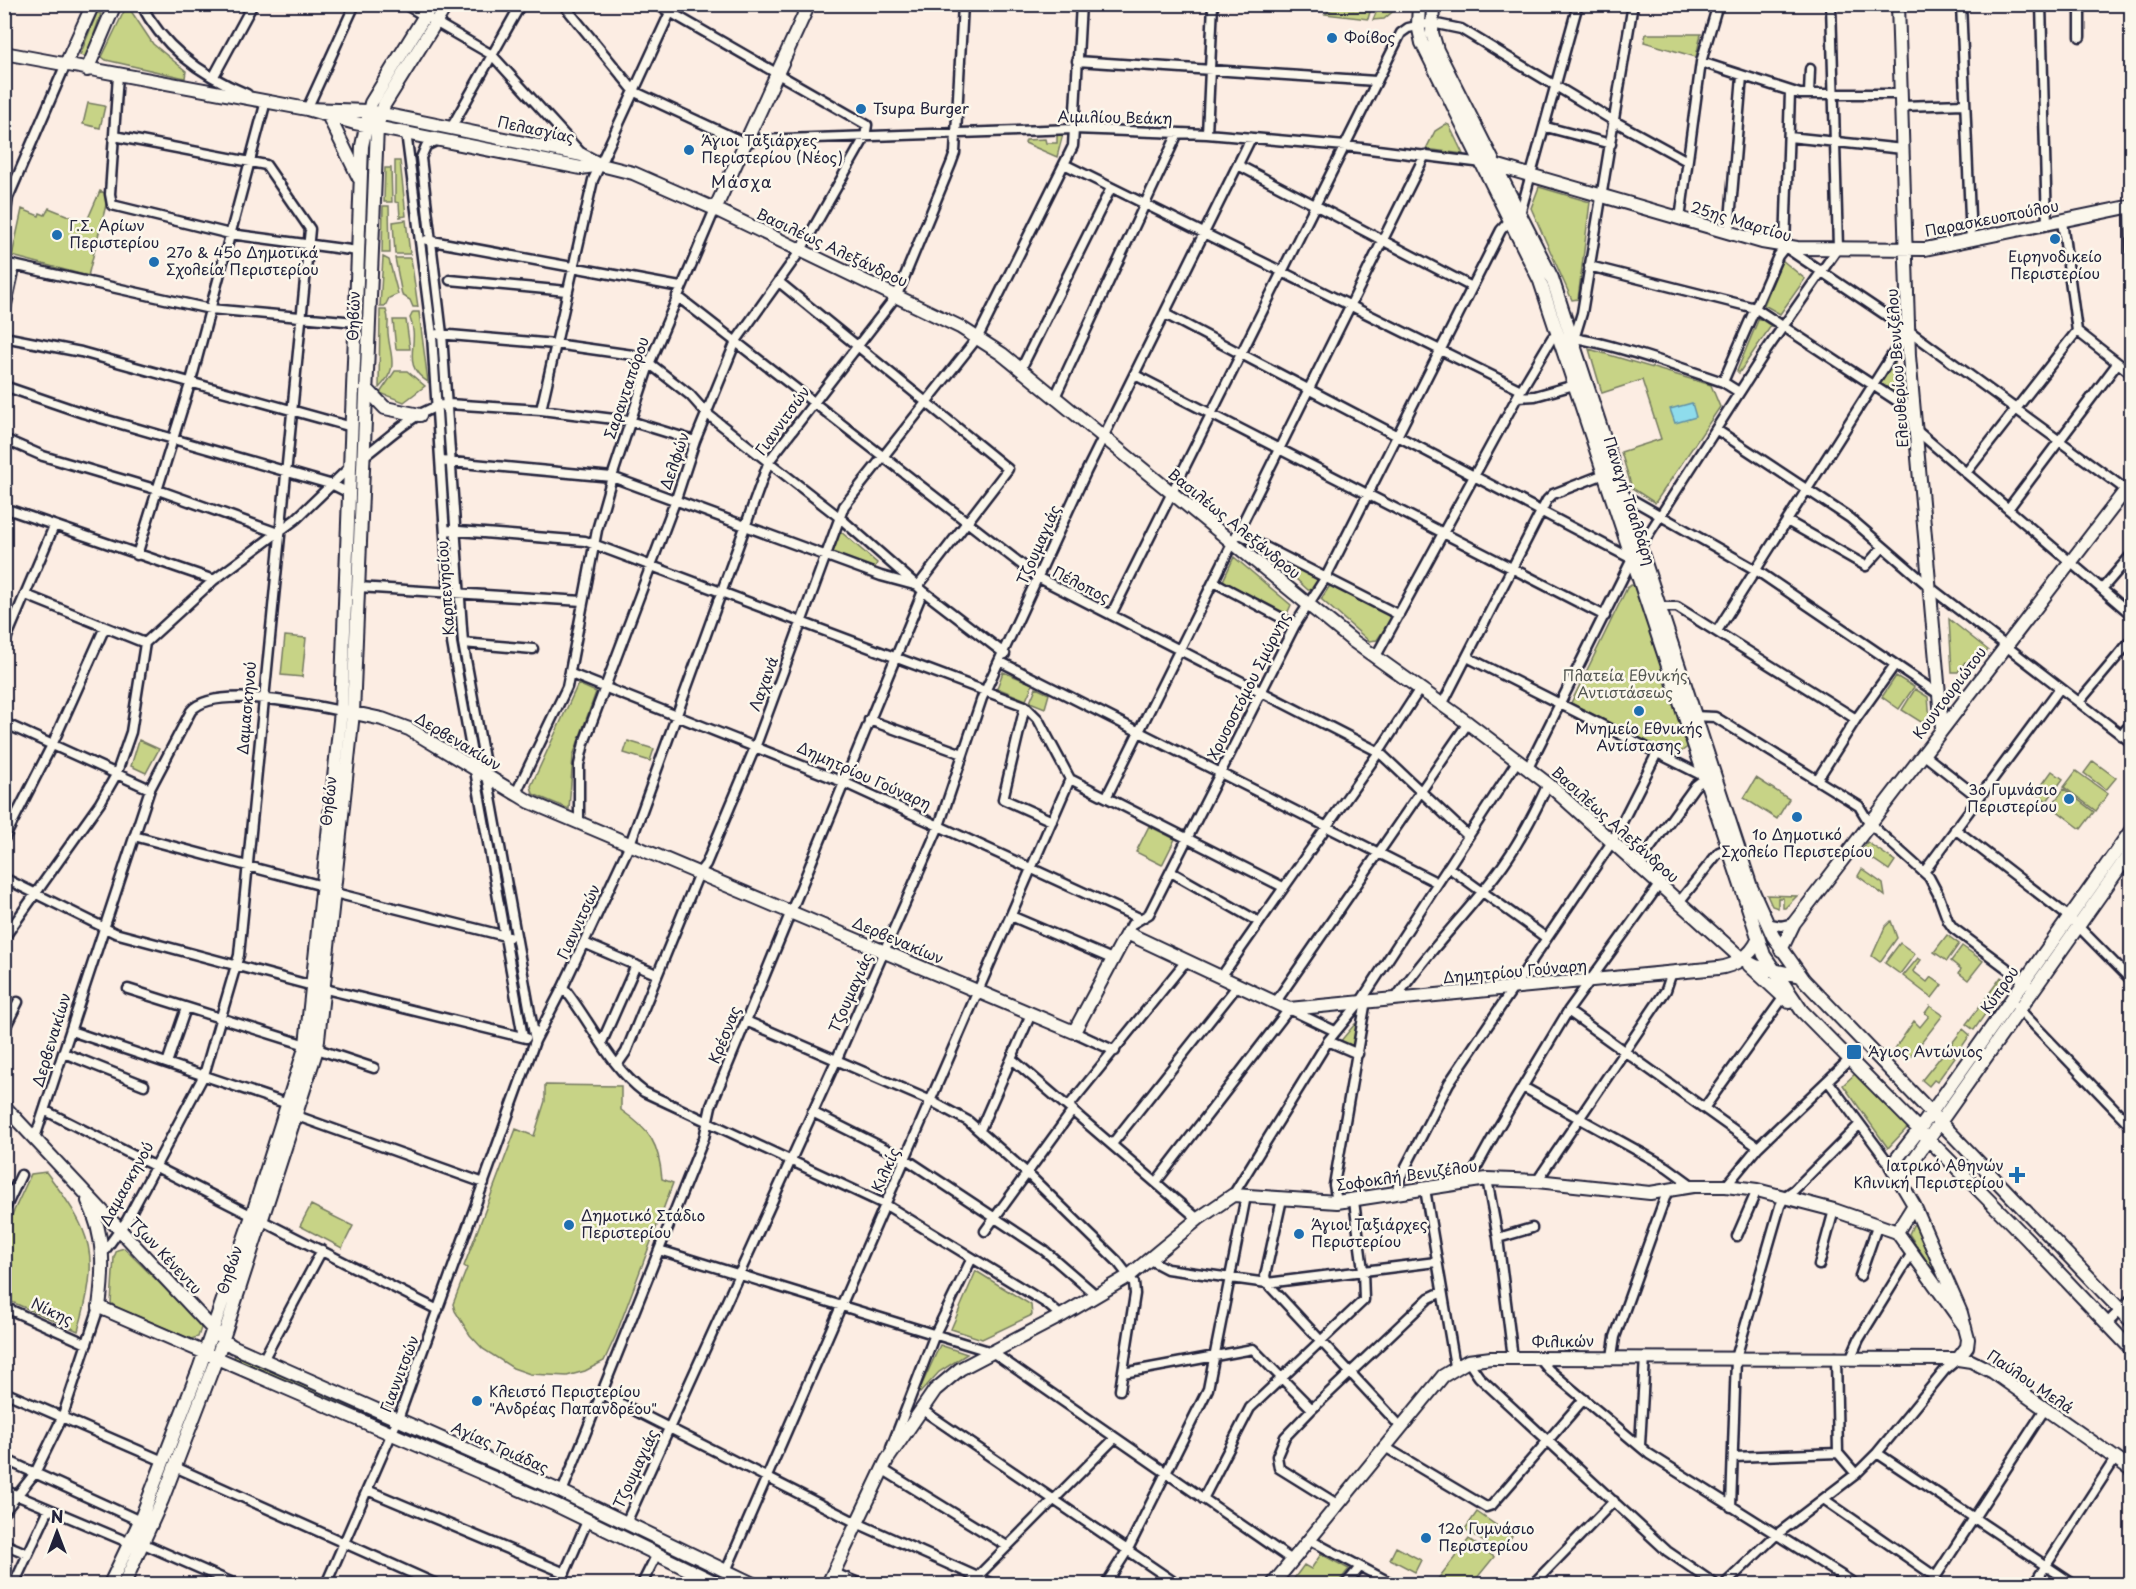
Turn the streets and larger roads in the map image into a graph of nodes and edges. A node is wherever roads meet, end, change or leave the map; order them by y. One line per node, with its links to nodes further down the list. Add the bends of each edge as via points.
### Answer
1 (93, 4): 35 (street)
2 (115, 4): 38 (street)
3 (141, 4): 41 (street, via 152,24 175,50)
4 (253, 4): 41 (street)
5 (355, 4): 52 (street)
6 (404, 4): 27 (street)
7 (432, 4): 27 (street, Θηβών)
8 (447, 4): 27 (street, Θηβών)
9 (521, 4): 32 (street)
10 (563, 4): 45 (street)
11 (656, 4): 26 (street)
12 (809, 4): 39 (street, Σαρανταπόρου)
13 (963, 4): 63 (street, Γιαννιτσών)
14 (1081, 4): 33 (street, Λαχανά)
15 (1419, 4): 29 (street, Παναγή Τσαλδάρη)
16 (1433, 4): 28 (street, Παναγή Τσαλδάρη)
17 (1578, 4): 44 (street, Χρυσοστόμου Σμύρνης)
18 (1633, 4): 55 (street)
19 (1718, 4): 34 (street)
20 (1831, 4): 48 (street)
21 (1898, 4): 49 (street, Ελευθερίου Βενιζέλου)
22 (1961, 4): 51 (street)
23 (2041, 4): 95 (street)
24 (2080, 4): 30 (street)
25 (1214, 7): 36 (street)
26 (673, 9): 39 (street); 45 (street)
27 (431, 20): 32 (street); 53 (street, Θηβών)
28 (1432, 23): 29 (street); 44 (street, via 1461,29); 82 (street, Παναγή Τσαλδάρη, via 1437,50)
29 (1418, 25): 43 (street, via 1397,36); 79 (street, Παναγή Τσαλδάρη, via 1429,59)
30 (2080, 37)
31 (4, 52): 35 (street, Πελασγίας)
32 (492, 55): 58 (street); 74 (street)
33 (1077, 61): 36 (street); 59 (street, Λαχανά)
34 (1701, 62): 42 (street); 77 (street)
35 (65, 66): 38 (street, Πελασγίας); 87 (street)
36 (1210, 69): 43 (street); 62 (street)
37 (1810, 69): 47 (street)
38 (87, 70): 40 (street, Πελασγίας)
39 (777, 74): 65 (street, via 867,125); 70 (street, Σαρανταπόρου)
40 (118, 75): 50 (street, Πελασγίας); 64 (street)
41 (214, 76): 50 (street)
42 (1742, 76): 46 (street); 97 (street)
43 (1376, 81): 72 (street)
44 (1557, 86): 55 (street); 57 (street, Χρυσοστόμου Σμύρνης)
45 (635, 92): 70 (street); 80 (street)
46 (1790, 92): 47 (street); 66 (street)
47 (1809, 94): 48 (street)
48 (1834, 95): 49 (street); 69 (street)
49 (1901, 100): 51 (street); 73 (street, Ελευθερίου Βενιζέλου)
50 (266, 101): 52 (street, Πελασγίας); 76 (street)
51 (1964, 104): 102 (street)
52 (307, 108): 53 (street, Πελασγίας); 54 (street, Πελασγίας)
53 (374, 113): 56 (street, Θηβών); 58 (street, Πελασγίας)
54 (328, 115): 56 (street, Πελασγίας); 84 (street)
55 (1614, 121): 71 (street); 77 (street)
56 (371, 126): 60 (street, Πελασγίας); 84 (street, Θηβών); 154 (street, Θηβών)
57 (1546, 127): 71 (street); 83 (street, Χρυσοστόμου Σμύρνης)
58 (451, 128): 74 (street, Πελασγίας)
59 (1074, 129): 61 (street, Αιμιλίου Βεάκη); 63 (street, Αιμιλίου Βεάκη); 78 (street, Λαχανά, via 1073,146)
60 (406, 132): 68 (street, Πελασγίας); 103 (street, Καρπενησίου)
61 (1178, 133): 62 (street, Αιμιλίου Βεάκη); 88 (street)
62 (1207, 134): 67 (street, Αιμιλίου Βεάκη)
63 (955, 135): 65 (street, Αιμιλίου Βεάκη); 122 (street, Γιαννιτσών, via 955,153)
64 (114, 136): 76 (street); 98 (street, via 112,205)
65 (865, 137): 70 (street, Αιμιλίου Βεάκη); 109 (street, Δελφών)
66 (1789, 137): 69 (street); 105 (street)
67 (1251, 138): 72 (street, Αιμιλίου Βεάκη); 81 (street, Τζουμαγιάς)
68 (440, 139): 80 (street, Πελασγίας, via 580,168); 100 (street, Καρπενησίου, via 426,146 421,158)
69 (1835, 142): 73 (street); 106 (street)
70 (745, 143): 91 (street, Σαρανταπόρου)
71 (1611, 144): 86 (street)
72 (1345, 146): 75 (street, Αιμιλίου Βεάκη); 89 (street)
73 (1903, 149): 107 (street, Ελευθερίου Βενιζέλου)
74 (582, 155): 80 (street, Πελασγίας)
75 (1425, 155): 79 (street, Αιμιλίου Βεάκη); 101 (street)
76 (252, 161): 98 (street); 104 (street, Δαμασκηνού, via 270,168 308,224)
77 (1688, 161): 93 (street)
78 (1064, 164): 85 (street); 137 (street, Λαχανά)
79 (1483, 164): 82 (street); 92 (street, Παναγή Τσαλδάρη)
80 (601, 165): 91 (street, Βασιλέως Αλεξάνδρου, via 633,173); 112 (street, via 593,180)
81 (1238, 165): 89 (street); 99 (street, Τζουμαγιάς)
82 (1497, 165): 83 (street, 25ης Μαρτίου); 92 (street, Παναγή Τσαλδάρη)
83 (1532, 176): 86 (street, 25ης Μαρτίου); 92 (street, Χρυσοστόμου Σμύρνης)
84 (361, 183): 108 (street, Θηβών)
85 (1111, 188): 88 (street); 146 (street)
86 (1602, 196): 93 (street, 25ης Μαρτίου); 113 (street)
87 (6, 198): 96 (street)
88 (1145, 205): 99 (street); 158 (street)
89 (1315, 206): 101 (street); 114 (street)
90 (2131, 206): 94 (street, Παρασκευοπούλου); 118 (street)
91 (715, 209): 109 (street, Βασιλέως Αλεξάνδρου); 121 (street, Σαρανταπόρου)
92 (1515, 217): 119 (street, Χρυσοστόμου Σμύρνης, via 1501,230); 135 (street, Παναγή Τσαλδάρη); 138 (street, Παναγή Τσαλδάρη, via 1550,272)
93 (1680, 219): 97 (street, 25ης Μαρτίου)
94 (2062, 221): 95 (street, Παρασκευοπούλου); 132 (street)
95 (2047, 225): 102 (street, Παρασκευοπούλου)
96 (4, 226)
97 (1729, 232): 105 (street, 25ης Μαρτίου)
98 (230, 234): 104 (street); 125 (street)
99 (1204, 234): 114 (street); 126 (street, Τζουμαγιάς)
100 (431, 240): 103 (street); 112 (street); 133 (street, Καρπενησίου)
101 (1383, 240): 119 (street); 123 (street)
102 (1971, 241): 107 (street, Παρασκευοπούλου)
103 (420, 242): 134 (street, Καρπενησίου)
104 (309, 245): 108 (street); 128 (street, Δαμασκηνού)
105 (1785, 247): 106 (street, Παρασκευοπούλου); 115 (street, 25ης Μαρτίου); 124 (street)
106 (1838, 248): 107 (street, Παρασκευοπούλου); 115 (street)
107 (1907, 249): 131 (street, Ελευθερίου Βενιζέλου)
108 (358, 250): 129 (street, Θηβών)
109 (801, 250): 117 (street, Δελφών); 122 (street, Βασιλέως Αλεξάνδρου)
110 (4, 263): 111 (street)
111 (15, 266): 125 (street); 127 (street)
112 (573, 266): 120 (street); 121 (street)
113 (1589, 266): 124 (street); 138 (street)
114 (1282, 272): 123 (street); 143 (street)
115 (1822, 273): 130 (street); 131 (street, 25ης Μαρτίου)
116 (450, 280): 120 (street)
117 (778, 282): 139 (street, Δελφών); 141 (street)
118 (2132, 285)
119 (1472, 287): 142 (street, Χρυσοστόμου Σμύρνης)
120 (567, 291): 140 (street)
121 (679, 292): 139 (street, Πέλοπος); 144 (street, Σαρανταπόρου)
122 (897, 296): 137 (street, Βασιλέως Αλεξάνδρου); 141 (street, Γιαννιτσών)
123 (1350, 306): 142 (street); 155 (street)
124 (1755, 308): 130 (street); 150 (street)
125 (210, 309): 128 (street); 149 (street)
126 (1165, 314): 143 (street); 148 (street, Τζουμαγιάς)
127 (4, 316)
128 (302, 317): 129 (street); 165 (street, Δαμασκηνού)
129 (356, 322): 171 (street, Θηβών)
130 (1784, 326): 153 (street); 156 (street)
131 (1908, 330): 153 (street); 163 (street, 25ης Μαρτίου); 166 (street, Ελευθερίου Βενιζέλου)
132 (2076, 331): 145 (street); 163 (street)
133 (442, 334): 134 (street); 140 (street); 161 (street, Καρπενησίου)
134 (432, 335): 162 (street, Καρπενησίου)
135 (1560, 336): 138 (street); 151 (street, Παναγή Τσαλδάρη); 157 (street, via 1552,338)
136 (4, 337): 149 (street, via 81,352)
137 (978, 337): 146 (street, Βασιλέως Αλεξάνδρου); 160 (street, Λαχανά)
138 (1574, 339): 150 (street); 151 (street, Παναγή Τσαλδάρη)
139 (736, 341): 159 (street, Πέλοπος); 167 (street, Δελφών)
140 (555, 344): 144 (street, via 640,356); 164 (street)
141 (857, 346): 159 (street, Γιαννιτσών); 160 (street)
142 (1441, 350): 157 (street); 174 (street, Χρυσοστόμου Σμύρνης)
143 (1241, 354): 155 (street); 168 (street)
144 (650, 362): 167 (street); 170 (street, Σαρανταπόρου)
145 (2117, 364): 147 (street); 179 (street)
146 (1021, 369): 158 (street, Βασιλέως Αλεξάνδρου)
147 (2132, 374)
148 (1135, 375): 168 (street); 175 (street, Τζουμαγιάς)
149 (191, 381): 165 (street); 176 (street)
150 (1723, 382): 156 (street)
151 (1581, 383): 157 (street, via 1535,396); 188 (street, Παναγή Τσαλδάρη)
152 (4, 386): 176 (street)
153 (1872, 386): 166 (street); 194 (street)
154 (366, 388): 169 (street, via 385,408); 181 (street, Θηβών)
155 (1309, 390): 174 (street); 180 (street)
156 (1739, 392): 172 (street)
157 (1519, 393): 190 (street)
158 (1055, 397): 175 (street, Βασιλέως Αλεξάνδρου)
159 (814, 401): 182 (street, Πέλοπος); 185 (street, Γιαννιτσών)
160 (927, 402): 182 (street, Λαχανά); 207 (street, Κρέσνας, via 1008,469)
161 (448, 404): 162 (street); 164 (street); 184 (street, Καρπενησίου)
162 (437, 405): 169 (street); 183 (street, Καρπενησίου)
163 (2014, 407): 179 (street, 25ης Μαρτίου); 189 (street)
164 (541, 410): 170 (street)
165 (294, 411): 171 (street); 187 (street, Δαμασκηνού)
166 (1914, 412): 173 (street, Ελευθερίου Βενιζέλου)
167 (706, 413): 178 (street, Δελφών); 185 (street)
168 (1212, 414): 180 (street); 197 (street)
169 (420, 415): 181 (street)
170 (630, 421): 178 (street); 191 (street, Σαρανταπόρου)
171 (352, 427): 186 (street, Θηβών)
172 (1716, 430): 194 (street); 204 (street)
173 (1916, 430): 189 (street); 232 (street, Ελευθερίου Βενιζέλου)
174 (1397, 436): 190 (street); 198 (street, Χρυσοστόμου Σμύρνης)
175 (1104, 437): 197 (street, Βασιλέως Αλεξάνδρου); 227 (street, Τζουμαγιάς)
176 (174, 438): 187 (street); 195 (street)
177 (4, 439): 195 (street, via 44,456)
178 (695, 441): 200 (street, Δελφών)
179 (2060, 441): 193 (street, 25ης Μαρτίου); 202 (street)
180 (1279, 449): 198 (street); 214 (street)
181 (363, 457): 230 (street, Θηβών)
182 (884, 457): 205 (street, Λαχανά, via 843,506); 207 (street, Πέλοπος)
183 (441, 461): 184 (street); 210 (street, Καρπενησίου)
184 (451, 461): 191 (street); 211 (street, Καρπενησίου)
185 (769, 461): 205 (street); 209 (street, Γιαννιτσών)
186 (350, 467): 192 (street); 196 (street, Θηβών)
187 (286, 470): 192 (street); 212 (street, Δαμασκηνού)
188 (1610, 472): 199 (street, Παναγή Τσαλδάρη); 203 (street, via 1554,494); 221 (street, Παναγή Τσαλδάρη)
189 (1966, 472): 202 (street)
190 (1474, 476): 203 (street); 213 (street)
191 (612, 477): 200 (street); 215 (street, Σαρανταπόρου)
192 (333, 484): 196 (street); 212 (street)
193 (2128, 485): 222 (street, Κουντουριώτου)
194 (1808, 488): 206 (street); 217 (street)
195 (158, 490): 212 (street); 219 (street)
196 (349, 493): 273 (street, Θηβών)
197 (1173, 493): 214 (street, Βασιλέως Αλεξάνδρου); 241 (street)
198 (1368, 494): 213 (street); 226 (street, Χρυσοστόμου Σμύρνης)
199 (1624, 495): 204 (street); 216 (street, Παναγή Τσαλδάρη)
200 (676, 499): 209 (street); 223 (street, Δελφών)
201 (4, 508): 208 (street)
202 (2008, 509): 222 (street)
203 (1541, 511): 221 (street); 224 (street)
204 (1660, 515): 216 (street); 225 (street)
205 (839, 517): 220 (street, Λαχανά); 231 (street)
206 (1786, 521): 217 (street, via 1866,566); 225 (street)
207 (967, 524): 227 (street, Πέλοπος); 231 (street, Κρέσνας)
208 (54, 526): 219 (street); 237 (street)
209 (746, 526): 220 (street); 234 (street, Γιαννιτσών)
210 (446, 530): 211 (street); 235 (street, Καρπενησίου)
211 (456, 530): 215 (street, via 535,535); 236 (street, Καρπενησίου)
212 (278, 533): 228 (street); 268 (street, Δαμασκηνού)
213 (1444, 534): 224 (street); 242 (street)
214 (1236, 537): 226 (street, Βασιλέως Αλεξάνδρου); 229 (street); 239 (street, Βασιλέως Αλεξάνδρου)
215 (596, 545): 223 (street); 238 (street, Σαρανταπόρου)
216 (1640, 547): 221 (street); 240 (street, Παναγή Τσαλδάρη)
217 (1883, 547): 232 (street)
218 (2132, 554): 233 (street)
219 (137, 555): 228 (street)
220 (827, 556): 231 (street); 245 (street, Λαχανά)
221 (1633, 559): 240 (street, Παναγή Τσαλδάρη); 244 (street)
222 (2070, 562): 233 (street); 253 (street, Κουντουριώτου)
223 (652, 565): 234 (street); 262 (street, Δελφών)
224 (1512, 568): 244 (street); 257 (street)
225 (1756, 570): 248 (street); 260 (street)
226 (1326, 577): 239 (street, Χρυσοστόμου Σμύρνης); 242 (street, Βασιλέως Αλεξάνδρου)
227 (1039, 578): 241 (street, Πέλοπος); 258 (street, Τζουμαγιάς)
228 (214, 580): 250 (street)
229 (1214, 582): 246 (street); 255 (street)
230 (358, 587): 235 (street); 273 (street, Θηβών)
231 (920, 588): 256 (street, Κρέσνας); 258 (street)
232 (1932, 589): 253 (street); 267 (street, Ελευθερίου Βενιζέλου)
233 (2102, 589): 243 (street)
234 (722, 591): 245 (street); 274 (street, Γιαννιτσών)
235 (449, 593): 236 (street); 293 (street, Καρπενησίου, via 452,643)
236 (460, 593): 238 (street); 251 (street, Καρπενησίου)
237 (26, 595): 247 (street); 252 (street)
238 (583, 601): 261 (street, Σαρανταπόρου)
239 (1309, 605): 246 (street, Χρυσοστόμου Σμύρνης); 259 (street, Βασιλέως Αλεξάνδρου)
240 (1654, 607): 248 (street, via 1677,607); 275 (street, Παναγή Τσαλδάρη)
241 (1111, 615): 255 (street, Πέλοπος)
242 (1399, 615): 259 (street)
243 (2132, 615)
244 (1605, 616): 271 (street)
245 (802, 621): 256 (street); 286 (street, Λαχανά)
246 (1295, 625): 266 (street, Χρυσοστόμου Σμύρνης)
247 (105, 627): 250 (street); 285 (street)
248 (1717, 632): 276 (street)
249 (2132, 639): 269 (street)
250 (145, 643): 295 (street, via 131,732)
251 (463, 643): 254 (street); 296 (street, Καρπενησίου)
252 (4, 644)
253 (2005, 645): 263 (street); 281 (street, Κουντουριώτου)
254 (533, 649)
255 (1179, 650): 266 (street, Πέλοπος); 282 (street)
256 (895, 656): 264 (street); 277 (street, Κρέσνας)
257 (1467, 657): 270 (street); 271 (street)
258 (1003, 658): 264 (street, Τζουμαγιάς); 282 (street)
259 (1375, 658): 265 (street, Βασιλέως Αλεξάνδρου)
260 (1894, 666): 267 (street); 276 (street)
261 (571, 674): 262 (street, Δημητρίου Γούναρη); 304 (street, Σαρανταπόρου)
262 (605, 686): 274 (street, Δημητρίου Γούναρη); 308 (street, Δελφών, via 581,753)
263 (2060, 688): 269 (street); 306 (street)
264 (987, 690): 272 (street); 289 (street, Τζουμαγιάς)
265 (1419, 690): 270 (street, Βασιλέως Αλεξάνδρου); 287 (street)
266 (1262, 692): 287 (street, Πέλοπος); 294 (street, Χρυσοστόμου Σμύρνης)
267 (1940, 695): 281 (street, Ελευθερίου Βενιζέλου)
268 (263, 697): 273 (street, Δερβενακίων); 302 (street, Δερβενακίων, via 195,707); 324 (street, Δαμασκηνού)
269 (2079, 702): 283 (street)
270 (1442, 705): 279 (street, Βασιλέως Αλεξάνδρου)
271 (1562, 705): 288 (street); 292 (street)
272 (1025, 706): 298 (street, via 1038,719); 307 (street, via 1003,799)
273 (347, 712): 293 (street, Δερβενακίων, via 409,729); 333 (street, Θηβών); 336 (street, Θηβών)
274 (678, 714): 286 (street, Δημητρίου Γούναρη); 319 (street, Γιαννιτσών)
275 (1690, 717): 297 (street, Παναγή Τσαλδάρη); 299 (street, via 1714,717)
276 (1856, 719): 299 (street)
277 (869, 720): 289 (street); 300 (street, Κρέσνας)
278 (4, 723): 285 (street)
279 (1468, 723): 291 (street, Βασιλέως Αλεξάνδρου); 303 (street)
280 (2132, 723): 283 (street)
281 (1942, 728): 290 (street, Κουντουριώτου)
282 (1138, 730): 294 (street); 305 (street)
283 (2121, 735): 284 (street)
284 (2132, 743)
285 (52, 745): 295 (street); 317 (street)
286 (756, 745): 300 (street, Δημητρίου Γούναρη); 329 (street, Λαχανά)
287 (1379, 752): 303 (street, Πέλοπος); 311 (street)
288 (1657, 753): 297 (street); 318 (street)
289 (963, 754): 310 (street, Τζουμαγιάς)
290 (1923, 754): 306 (street); 309 (street, Κουντουριώτου)
291 (1518, 760): 292 (street, Βασιλέως Αλεξάνδρου); 315 (street)
292 (1528, 768): 301 (street, Βασιλέως Αλεξάνδρου)
293 (477, 772): 296 (street, Δερβενακίων); 348 (street, Καρπενησίου)
294 (1222, 772): 311 (street); 316 (street, Χρυσοστόμου Σμύρνης)
295 (116, 775): 302 (street); 337 (street)
296 (489, 778): 304 (street, Δερβενακίων); 349 (street, Καρπενησίου)
297 (1710, 778): 320 (street, Παναγή Τσαλδάρη); 323 (street, via 1695,786)
298 (1070, 779): 305 (street); 307 (street, Κιλκίς)
299 (1817, 780): 309 (street, via 1858,806)
300 (843, 782): 310 (street, Δημητρίου Γούναρη); 339 (street, Κρέσνας)
301 (1548, 784): 318 (street, Βασιλέως Αλεξάνδρου); 335 (street, via 1518,843)
302 (150, 789): 314 (street, Δερβενακίων)
303 (1422, 792): 315 (street, Πέλοπος); 322 (street)
304 (515, 795): 308 (street, Δερβενακίων)
305 (1107, 796): 316 (street)
306 (1979, 798): 312 (street)
307 (1052, 821): 326 (street, Κιλκίς)
308 (579, 822): 319 (street, Δερβενακίων)
309 (1870, 824): 328 (street); 345 (street, Κουντουριώτου)
310 (939, 826): 326 (street, Δημητρίου Γούναρη); 356 (street, Τζουμαγιάς)
311 (1327, 826): 322 (street); 334 (street)
312 (1955, 829): 328 (street); 344 (street)
313 (2132, 829): 321 (street, Κύπρου)
314 (134, 836): 324 (street); 346 (street, Δερβενακίων)
315 (1468, 836): 325 (street)
316 (1190, 837): 327 (street, Χρυσοστόμου Σμύρνης); 334 (street)
317 (5, 838)
318 (1612, 842): 323 (street, Βασιλέως Αλεξάνδρου); 350 (street)
319 (630, 844): 329 (street, Δερβενακίων); 353 (street, Γιαννιτσών)
320 (1732, 846): 338 (street, via 1719,852); 343 (street, Παναγή Τσαλδάρη); 352 (street, Παναγή Τσαλδάρη)
321 (2129, 846): 344 (street, Κύπρου)
322 (1380, 852): 331 (street); 381 (street)
323 (1638, 865): 332 (street, Βασιλέως Αλεξάνδρου)
324 (247, 866): 333 (street); 361 (street, Δαμασκηνού)
325 (1448, 867): 331 (street); 335 (street)
326 (1032, 868): 340 (street, Κιλκίς); 341 (street, Δημητρίου Γούναρη)
327 (1171, 872): 341 (street, Χρυσοστόμου Σμύρνης, via 1149,914); 342 (street)
328 (1924, 872): 370 (street, via 1953,928)
329 (699, 873): 339 (street, Δερβενακίων); 365 (street, Λαχανά)
330 (4, 878): 337 (street)
331 (1438, 883): 379 (street)
332 (1659, 885): 338 (street, Βασιλέως Αλεξάνδρου); 368 (street)
333 (323, 886): 372 (street, Θηβών)
334 (1283, 887): 342 (street)
335 (1481, 892): 350 (street); 377 (street)
336 (335, 893): 348 (street); 372 (street, Θηβών)
337 (36, 894): 346 (street); 351 (street)
338 (1679, 902): 354 (street, Βασιλέως Αλεξάνδρου)
339 (790, 912): 356 (street, Δερβενακίων); 389 (street, Κρέσνας)
340 (1011, 916): 357 (street); 376 (street, Κιλκίς)
341 (1139, 918): 347 (street, Χρυσοστόμου Σμύρνης)
342 (1259, 922): 367 (street)
343 (1766, 922): 345 (street, via 1781,926); 355 (street, Παναγή Τσαλδάρη)
344 (2074, 922): 369 (street); 370 (street, Κύπρου)
345 (1794, 923): 355 (street, Κουντουριώτου)
346 (104, 928): 361 (street); 391 (street, Δερβενακίων)
347 (1127, 933): 357 (street, Χρυσοστόμου Σμύρνης); 359 (street)
348 (505, 937): 349 (street); 394 (street, Καρπενησίου)
349 (516, 937): 395 (street, Καρπενησίου)
350 (1545, 937): 374 (street)
351 (4, 938)
352 (1758, 940): 358 (street); 363 (street, Παναγή Τσαλδάρη)
353 (584, 943): 360 (street); 373 (street, Γιαννιτσών)
354 (1726, 945): 358 (street, Βασιλέως Αλεξάνδρου); 362 (street, via 1726,957)
355 (1781, 950): 366 (street, Παναγή Τσαλδάρη)
356 (884, 952): 376 (street, Δερβενακίων); 405 (street, Τζουμαγιάς)
357 (1112, 959): 393 (street, Χρυσοστόμου Σμύρνης)
358 (1742, 959): 362 (street, Δημητρίου Γούναρη); 363 (street, Βασιλέως Αλεξάνδρου); 378 (street)
359 (1186, 961): 367 (street); 400 (street)
360 (636, 965): 365 (street); 397 (street)
361 (236, 966): 372 (street); 388 (street, Δαμασκηνού)
362 (1718, 968): 364 (street, Δημητρίου Γούναρη)
363 (1773, 970): 366 (street, Βασιλέως Αλεξάνδρου); 386 (street, Παναγή Τσαλδάρη)
364 (1672, 972): 368 (street, Δημητρίου Γούναρη); 399 (street, via 1666,990)
365 (656, 974): 407 (street, Λαχανά, via 626,1052)
366 (1800, 976): 422 (street, Παναγή Τσαλδάρη)
367 (1221, 977): 371 (street)
368 (1589, 980): 374 (street, Δημητρίου Γούναρη); 385 (street)
369 (2132, 981)
370 (2029, 984): 382 (street, Κύπρου)
371 (1238, 985): 381 (street); 429 (street)
372 (319, 987): 394 (street); 398 (street, Θηβών)
373 (563, 987): 395 (street, Γιαννιτσών); 397 (street)
374 (1513, 987): 377 (street, Δημητρίου Γούναρη); 451 (street, via 1437,1103)
375 (128, 989): 383 (street)
376 (978, 992): 387 (street, Δερβενακίων); 413 (street, Κιλκίς)
377 (1396, 998): 379 (street, Δημητρίου Γούναρη)
378 (1782, 998): 386 (street); 416 (street)
379 (1361, 1001): 384 (street, Δημητρίου Γούναρη); 392 (street); 402 (street, via 1365,1006)
380 (18, 1002): 390 (street)
381 (1275, 1003): 384 (street)
382 (2015, 1004): 422 (street, Κύπρου); 425 (street)
383 (186, 1008): 388 (street); 406 (street)
384 (1288, 1010): 392 (street); 441 (street)
385 (1568, 1011): 399 (street); 412 (street)
386 (1802, 1011): 404 (street)
387 (1031, 1014): 393 (street, Δερβενακίων); 403 (street)
388 (222, 1020): 398 (street); 409 (street, Δαμασκηνού)
389 (746, 1021): 405 (street); 423 (street, Κρέσνας)
390 (4, 1030)
391 (71, 1031): 401 (street, Δερβενακίων); 406 (street)
392 (1335, 1031): 396 (street)
393 (1074, 1032): 400 (street, Δερβενακίων)
394 (523, 1037): 395 (street)
395 (535, 1041): 442 (street, Γιαννιτσών)
396 (1328, 1041): 402 (street); 452 (street)
397 (602, 1042): 407 (street)
398 (312, 1047): 408 (street); 414 (street, Θηβών); 420 (street, Θηβών)
399 (1624, 1050): 416 (street); 421 (street)
400 (1115, 1051): 417 (street)
401 (64, 1053): 411 (street); 418 (street, Δερβενακίων)
402 (1358, 1054): 457 (street, via 1334,1185)
403 (1012, 1059): 417 (street); 426 (street)
404 (1850, 1059): 410 (street); 427 (street)
405 (836, 1061): 413 (street); 419 (street, Τζουμαγιάς)
406 (167, 1063): 409 (street)
407 (617, 1065): 423 (street, via 644,1092)
408 (374, 1068)
409 (204, 1076): 414 (street); 433 (street, Δαμασκηνού)
410 (1828, 1081): 424 (street); 430 (street)
411 (144, 1085)
412 (1522, 1087): 421 (street); 439 (street)
413 (931, 1101): 426 (street); 431 (street, Κιλκίς)
414 (288, 1104): 462 (street, Θηβών)
415 (4, 1106): 428 (street, Τζων Κένεντυ)
416 (1705, 1107): 430 (street)
417 (1070, 1109): 429 (street); 435 (street)
418 (46, 1111): 428 (street, Δερβενακίων); 433 (street)
419 (812, 1112): 431 (street); 432 (street, Τζουμαγιάς)
420 (297, 1116): 442 (street); 462 (street, Θηβών)
421 (1577, 1117): 440 (street); 443 (street, via 1667,1167)
422 (1936, 1118): 427 (street, Κύπρου); 493 (street, Παναγή Τσαλδάρη)
423 (706, 1120): 432 (street); 473 (street, Κρέσνας, via 704,1138)
424 (1860, 1124): 434 (street); 454 (street)
425 (2132, 1127)
426 (980, 1130): 435 (street)
427 (1924, 1135): 434 (street, Κύπρου); 438 (street, Κύπρου); 496 (street)
428 (35, 1138): 449 (street, Τζων Κένεντυ)
429 (1112, 1144): 441 (street)
430 (1758, 1147): 444 (street)
431 (906, 1159): 458 (street, Κιλκίς); 463 (street)
432 (790, 1160): 458 (street); 481 (street, Τζουμαγιάς)
433 (154, 1166): 462 (street); 467 (street, Δαμασκηνού)
434 (1891, 1166): 438 (street)
435 (1027, 1173): 463 (street); 482 (street)
436 (21, 1175): 448 (street)
437 (1487, 1179): 439 (street, Σοφοκλή Βενιζέλου); 440 (street, Σοφοκλή Βενιζέλου); 471 (street)
438 (1900, 1179): 459 (street)
439 (1472, 1181): 446 (street, Σοφοκλή Βενιζέλου)
440 (1537, 1181): 450 (street, Σοφοκλή Βενιζέλου)
441 (1156, 1182): 464 (street)
442 (483, 1183): 492 (street, Γιαννιτσών)
443 (1693, 1186): 444 (street, Σοφοκλή Βενιζέλου); 450 (street, Σοφοκλή Βενιζέλου)
444 (1726, 1186): 447 (street, Σοφοκλή Βενιζέλου)
445 (4, 1188): 448 (street)
446 (1425, 1189): 451 (street, Σοφοκλή Βενιζέλου); 478 (street)
447 (1757, 1190): 454 (street, Σοφοκλή Βενιζέλου); 470 (street)
448 (13, 1192): 461 (street)
449 (84, 1192): 467 (street, Τζων Κένεντυ); 474 (street, Δαμασκηνού, via 98,1225)
450 (1667, 1192): 509 (street, via 1615,1337)
451 (1396, 1193): 456 (street, Σοφοκλή Βενιζέλου)
452 (1233, 1195): 453 (street, Σοφοκλή Βενιζέλου); 464 (street)
453 (1246, 1196): 455 (street, Σοφοκλή Βενιζέλου); 484 (street)
454 (1785, 1196): 460 (street, Σοφοκλή Βενιζέλου); 514 (street)
455 (1282, 1198): 457 (street, Σοφοκλή Βενιζέλου); 485 (street, via 1265,1276)
456 (1353, 1201): 457 (street, Σοφοκλή Βενιζέλου); 480 (street)
457 (1337, 1202)
458 (886, 1205): 476 (street); 489 (street, Κιλκίς)
459 (1914, 1205): 469 (street); 497 (street)
460 (1834, 1210): 465 (street, Σοφοκλή Βενιζέλου); 479 (street)
461 (4, 1211)
462 (257, 1218): 472 (street); 498 (street, Θηβών); 501 (street, Θηβών)
463 (995, 1218): 468 (street); 487 (street, via 1062,1263)
464 (1198, 1219): 477 (street)
465 (1878, 1224): 469 (street, Σοφοκλή Βενιζέλου); 483 (street)
466 (1532, 1228): 471 (street)
467 (120, 1230): 474 (street, Δαμασκηνού); 498 (street, Τζων Κένεντυ)
468 (985, 1231)
469 (1897, 1232): 475 (street)
470 (1737, 1236)
471 (1498, 1238): 513 (street)
472 (322, 1250): 492 (street); 516 (street)
473 (659, 1250): 481 (street); 524 (street, Κρέσνας)
474 (103, 1253): 491 (street, Δαμασκηνού)
475 (1912, 1253): 497 (street); 512 (street)
476 (972, 1258): 494 (street); 499 (street)
477 (1148, 1259): 482 (street); 484 (street, via 1167,1269)
478 (1436, 1262): 480 (street); 486 (street)
479 (1819, 1265)
480 (1363, 1270): 485 (street); 500 (street, via 1364,1300)
481 (738, 1275): 489 (street); 531 (street, Τζουμαγιάς)
482 (1129, 1276): 487 (street); 520 (street, via 1135,1294)
483 (1860, 1276)
484 (1231, 1280): 485 (street); 506 (street)
485 (1268, 1283): 500 (street)
486 (1442, 1292): 518 (street); 519 (street, via 1429,1298)
487 (1097, 1296): 494 (street)
488 (2132, 1298): 493 (street)
489 (841, 1306): 499 (street); 550 (street, Κιλκίς)
490 (4, 1307): 502 (street, Νίκης)
491 (99, 1307): 502 (street, Δαμασκηνού); 505 (street)
492 (438, 1310): 530 (street, Γιαννιτσών)
493 (2120, 1310): 495 (street, Παναγή Τσαλδάρη); 496 (street)
494 (1061, 1316): 504 (street)
495 (2132, 1322)
496 (2106, 1324): 503 (street)
497 (1965, 1327): 515 (street, Παύλου Μελά, via 1967,1347)
498 (214, 1328): 501 (street, Τζων Κένεντυ); 505 (street, Θηβών)
499 (935, 1334): 504 (street); 544 (street)
500 (1321, 1342): 519 (street); 521 (street)
501 (228, 1343): 507 (street, Θηβών); 516 (street, Αγίας Τριάδας)
502 (87, 1344): 529 (street, Δαμασκηνού)
503 (2132, 1350)
504 (992, 1352): 526 (street, via 949,1377); 534 (street)
505 (205, 1353): 507 (street); 543 (street, Θηβών)
506 (1214, 1356): 520 (street); 521 (street, via 1253,1349); 547 (street, via 1208,1389)
507 (217, 1357): 533 (street, Αγίας Τριάδας); 545 (street, Θηβών)
508 (1539, 1357): 509 (street, Φιλικών); 513 (street, Φιλικών); 525 (street)
509 (1612, 1357): 510 (street, Φιλικών)
510 (1645, 1357): 514 (street, Φιλικών); 536 (street)
511 (1836, 1357): 512 (street, Φιλικών); 514 (street, Φιλικών); 538 (street)
512 (1851, 1357): 515 (street, Φιλικών)
513 (1513, 1358): 517 (street, Φιλικών)
514 (1736, 1358): 540 (street)
515 (1958, 1359): 528 (street, Παύλου Μελά, via 1993,1372); 539 (street)
516 (263, 1360): 530 (street, Αγίας Τριάδας)
517 (1468, 1361): 518 (street, Φιλικών); 535 (street, via 1479,1377)
518 (1455, 1366): 532 (street, Φιλικών)
519 (1350, 1372): 527 (street); 532 (street)
520 (1123, 1373): 522 (street)
521 (1282, 1377): 527 (street); 555 (street, via 1250,1408)
522 (1120, 1390)
523 (4, 1392): 529 (street)
524 (602, 1394): 531 (street); 553 (street, Κρέσνας)
525 (1584, 1399): 535 (street); 536 (street)
526 (921, 1408): 544 (street); 556 (street)
527 (1312, 1408): 559 (street, via 1285,1437 1276,1456 1278,1468)
528 (2045, 1409): 542 (street, Παύλου Μελά); 563 (street)
529 (62, 1418): 543 (street); 548 (street, Δαμασκηνού)
530 (398, 1419): 533 (street, Γιαννιτσών); 553 (street, Αγίας Τριάδας)
531 (670, 1426): 550 (street); 566 (street, Τζουμαγιάς)
532 (1401, 1427): 537 (street, Φιλικών)
533 (392, 1434): 552 (street, Γιαννιτσών); 565 (street, Αγίας Τριάδας)
534 (1115, 1438): 547 (street); 556 (street)
535 (1548, 1439): 537 (street, via 1492,1505 1486,1507); 558 (street)
536 (1640, 1445): 560 (street)
537 (1385, 1447): 559 (street, Φιλικών)
538 (1838, 1453): 540 (street); 549 (street)
539 (1877, 1453): 549 (street); 563 (street)
540 (1734, 1457): 560 (street)
541 (4, 1459): 548 (street)
542 (2115, 1459): 546 (street, Παύλου Μελά); 579 (street)
543 (163, 1461): 564 (street, Θηβών)
544 (885, 1465): 567 (street); 574 (street)
545 (175, 1467): 571 (street); 573 (street, Θηβών)
546 (2132, 1470)
547 (1167, 1472): 555 (street); 575 (street)
548 (35, 1473): 554 (street, Δαμασκηνού); 564 (street)
549 (1856, 1474): 557 (street)
550 (767, 1476): 567 (street); 581 (street, Κιλκίς)
551 (4, 1490): 554 (street)
552 (367, 1490): 571 (street, Γιαννιτσών); 582 (street)
553 (562, 1492): 566 (street, Αγίας Τριάδας)
554 (15, 1495): 561 (street); 562 (street, Δαμασκηνού)
555 (1203, 1499): 578 (street)
556 (1054, 1500): 574 (street); 575 (street)
557 (1825, 1500): 568 (street); 585 (street)
558 (1614, 1501): 605 (street); 606 (street, via 1667,1551)
559 (1337, 1504): 569 (street, Φιλικών)
560 (1731, 1507): 568 (street)
561 (49, 1509): 570 (street); 576 (street)
562 (4, 1512)
563 (1972, 1517): 579 (street); 585 (street)
564 (140, 1521): 570 (street, Θηβών)
565 (587, 1521): 577 (street, Αγίας Τριάδας); 582 (street)
566 (626, 1523): 581 (street, Αγίας Τριάδας)
567 (857, 1523): 583 (street); 584 (street)
568 (1776, 1535): 607 (street); 608 (street)
569 (1308, 1539): 578 (street, Φιλικών); 580 (street)
570 (130, 1543): 588 (street, Θηβών)
571 (344, 1543): 591 (street, Γιαννιτσών); 592 (street)
572 (4, 1544): 576 (street)
573 (144, 1544): 589 (street, Θηβών); 590 (street)
574 (1007, 1546): 583 (street)
575 (1127, 1551): 600 (street); 601 (street)
576 (28, 1554): 587 (street)
577 (657, 1554): 594 (street); 595 (street, Αγίας Τριάδας)
578 (1292, 1560): 602 (street, Φιλικών)
579 (2046, 1566): 609 (street); 610 (street)
580 (1360, 1567): 603 (street); 604 (street)
581 (726, 1571): 596 (street, Αγίας Τριάδας)
582 (565, 1573): 593 (street)
583 (978, 1576): 598 (street); 599 (street)
584 (831, 1579): 597 (street)
585 (1933, 1581)
586 (4, 1582): 587 (street)
587 (12, 1584)
588 (110, 1584)
589 (124, 1584)
590 (236, 1584)
591 (326, 1584)
592 (436, 1584)
593 (560, 1584)
594 (642, 1584)
595 (718, 1584)
596 (753, 1584)
597 (861, 1584)
598 (970, 1584)
599 (993, 1584)
600 (1106, 1584)
601 (1177, 1584)
602 (1273, 1584)
603 (1346, 1584)
604 (1393, 1584)
605 (1533, 1584)
606 (1715, 1584)
607 (1725, 1584)
608 (1855, 1584)
609 (2034, 1584)
610 (2073, 1584)

